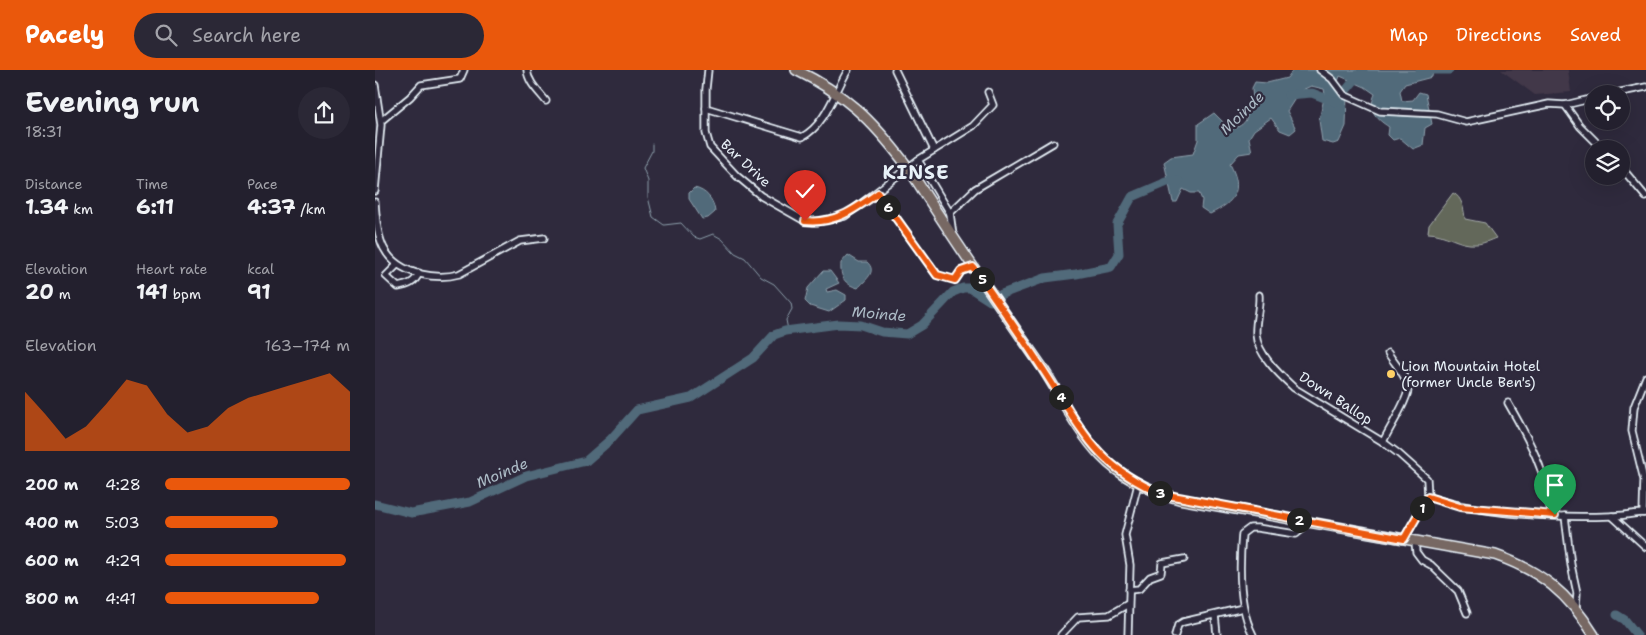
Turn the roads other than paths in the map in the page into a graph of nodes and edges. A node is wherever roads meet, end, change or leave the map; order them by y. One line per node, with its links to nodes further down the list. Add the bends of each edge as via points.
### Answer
1 (464, 70): 17 (street, via 460,79 421,84)
2 (527, 70): 13 (street, via 532,84)
3 (708, 70): 16 (street, Bar Drive)
4 (796, 70): 12 (main road)
5 (848, 70): 12 (street)
6 (895, 70): 21 (street)
7 (1320, 70): 15 (street, via 1344,95 1380,111 1437,114 1466,122 1549,104)
8 (375, 85): 17 (street)
9 (1646, 86): 10 (street)
10 (1630, 90)
11 (988, 92): 21 (street, Bar Drive, via 993,105 967,130)
12 (837, 94): 16 (street, via 816,125 802,137); 29 (main road, bridge, via 877,127)
13 (545, 100)
14 (1585, 100): 15 (street)
15 (1565, 105): 19 (street)
16 (706, 108): 25 (street, Bar Drive, via 707,140 717,156 761,196 805,221 845,216)
17 (381, 120): 18 (street)
18 (377, 139): 24 (street)
19 (1594, 140)
20 (1053, 143): 28 (street, via 975,189)
21 (934, 150): 22 (street, Bar Drive)
22 (918, 160): 25 (street, Bar Drive); 28 (street)
23 (1630, 178): 26 (street)
24 (375, 191)
25 (878, 193): 32 (street, via 937,275 955,280 961,271)
26 (1646, 197)
27 (375, 202): 31 (street, via 382,245)
28 (950, 213): 29 (street)
29 (953, 235): 32 (main road)
30 (544, 238): 33 (street, via 520,242 459,274 448,277)
31 (397, 265): 33 (street); 33 (street, via 387,276 398,287 417,280)
32 (973, 267): 39 (main road, via 1090,444)
33 (419, 274)
34 (1259, 295): 38 (street, Down Ballop, via 1256,335 1273,366 1294,388)
35 (1388, 353): 38 (street, via 1409,387 1409,395)
36 (1646, 377): 41 (street, via 1636,401 1632,424 1644,480)
37 (1508, 403): 42 (street, via 1534,454 1547,489)
38 (1383, 442): 40 (street, Down Ballop, via 1424,475)
39 (1138, 484): 45 (main road, via 1179,499); 50 (street, via 1125,535 1130,565)
40 (1428, 497): 42 (street, via 1460,507); 46 (street)
41 (1645, 513): 44 (street)
42 (1551, 515): 43 (street)
43 (1565, 516): 44 (street); 53 (street, via 1577,593)
44 (1612, 516): 48 (street)
45 (1305, 521): 46 (main road); 52 (street, via 1297,534 1257,528 1242,534)
46 (1404, 539): 47 (main road)
47 (1415, 542): 53 (main road, via 1482,552 1517,563 1540,574); 54 (street, via 1422,560 1458,591)
48 (1646, 547)
49 (1184, 560): 50 (street, via 1162,563 1161,573 1150,577 1139,589)
50 (1129, 590): 51 (street)
51 (1128, 604): 57 (street, via 1109,615 1078,617); 58 (street)
52 (1243, 608): 55 (street); 61 (street)
53 (1576, 608): 56 (main road)
54 (1467, 613)
55 (1215, 615): 59 (street, via 1183,622 1178,625); 60 (street)
56 (1593, 633)
57 (1061, 635)
58 (1128, 635)
59 (1175, 635)
60 (1217, 635)
61 (1253, 635)

